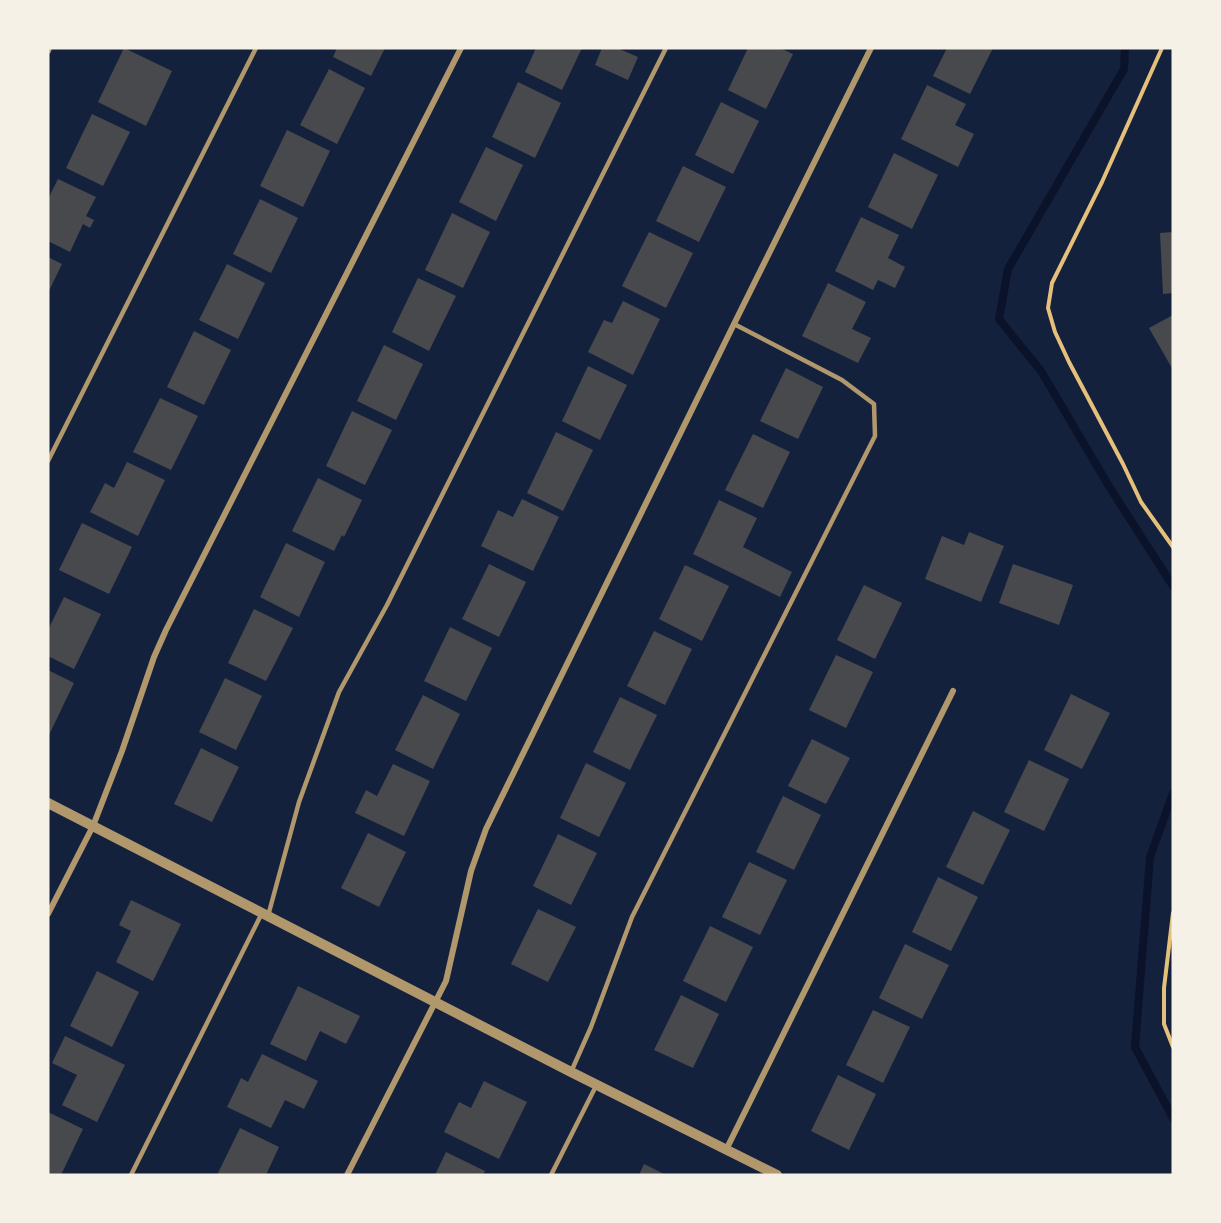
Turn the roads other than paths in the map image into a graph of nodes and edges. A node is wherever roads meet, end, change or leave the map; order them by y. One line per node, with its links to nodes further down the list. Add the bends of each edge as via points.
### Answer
1 (256, 48): 6 (lane)
2 (461, 48): 9 (street, via 165,630)
3 (666, 48): 11 (lane, via 392,595 339,692 299,802)
4 (871, 48): 5 (street)
5 (734, 324): 12 (street, via 486,829 471,871 446,981); 13 (lane, via 842,380 874,404 875,436 632,917)
6 (48, 462)
7 (954, 691): 15 (street)
8 (48, 803): 9 (street)
9 (93, 826): 10 (street); 11 (street)
10 (48, 914)
11 (265, 914): 12 (street); 17 (lane)
12 (436, 1002): 13 (street); 18 (street)
13 (572, 1072): 14 (street)
14 (597, 1084): 15 (street); 19 (lane)
15 (726, 1150): 16 (street)
16 (762, 1172): 20 (street)
17 (131, 1175)
18 (347, 1175)
19 (551, 1175)
20 (777, 1175)

